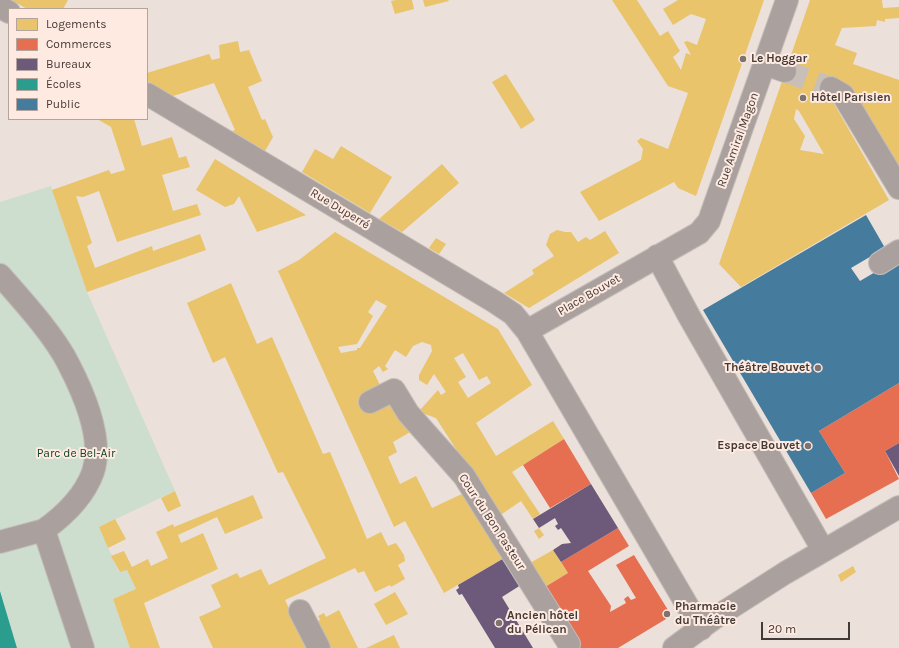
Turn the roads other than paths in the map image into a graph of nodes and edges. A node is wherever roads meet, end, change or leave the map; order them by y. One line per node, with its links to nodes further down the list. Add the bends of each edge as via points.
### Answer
1 (788, 0): 2 (street, Rue Amiral Magon)
2 (765, 64): 3 (street); 8 (street, Rue Amiral Magon, via 709,221 699,233)
3 (785, 71)
4 (831, 88): 6 (street, via 843,96)
5 (148, 95): 11 (street, Rue Duperré, via 495,302 513,314)
6 (899, 188)
7 (899, 251): 9 (street)
8 (657, 256): 11 (street, Place Bouvet); 16 (street)
9 (880, 263)
10 (0, 276): 14 (street, via 42,325 69,364 88,409 97,441 93,472 82,494 61,518)
11 (527, 330): 18 (street)
12 (370, 402): 19 (street, Cour du Bon Pasteur, via 394,390 408,413 464,476)
13 (898, 511): 16 (street)
14 (44, 530): 15 (street); 20 (street)
15 (0, 542)
16 (823, 550): 18 (street)
17 (300, 611): 21 (street)
18 (701, 629): 22 (street)
19 (569, 644)
20 (83, 648)
21 (319, 648)
22 (674, 648)

